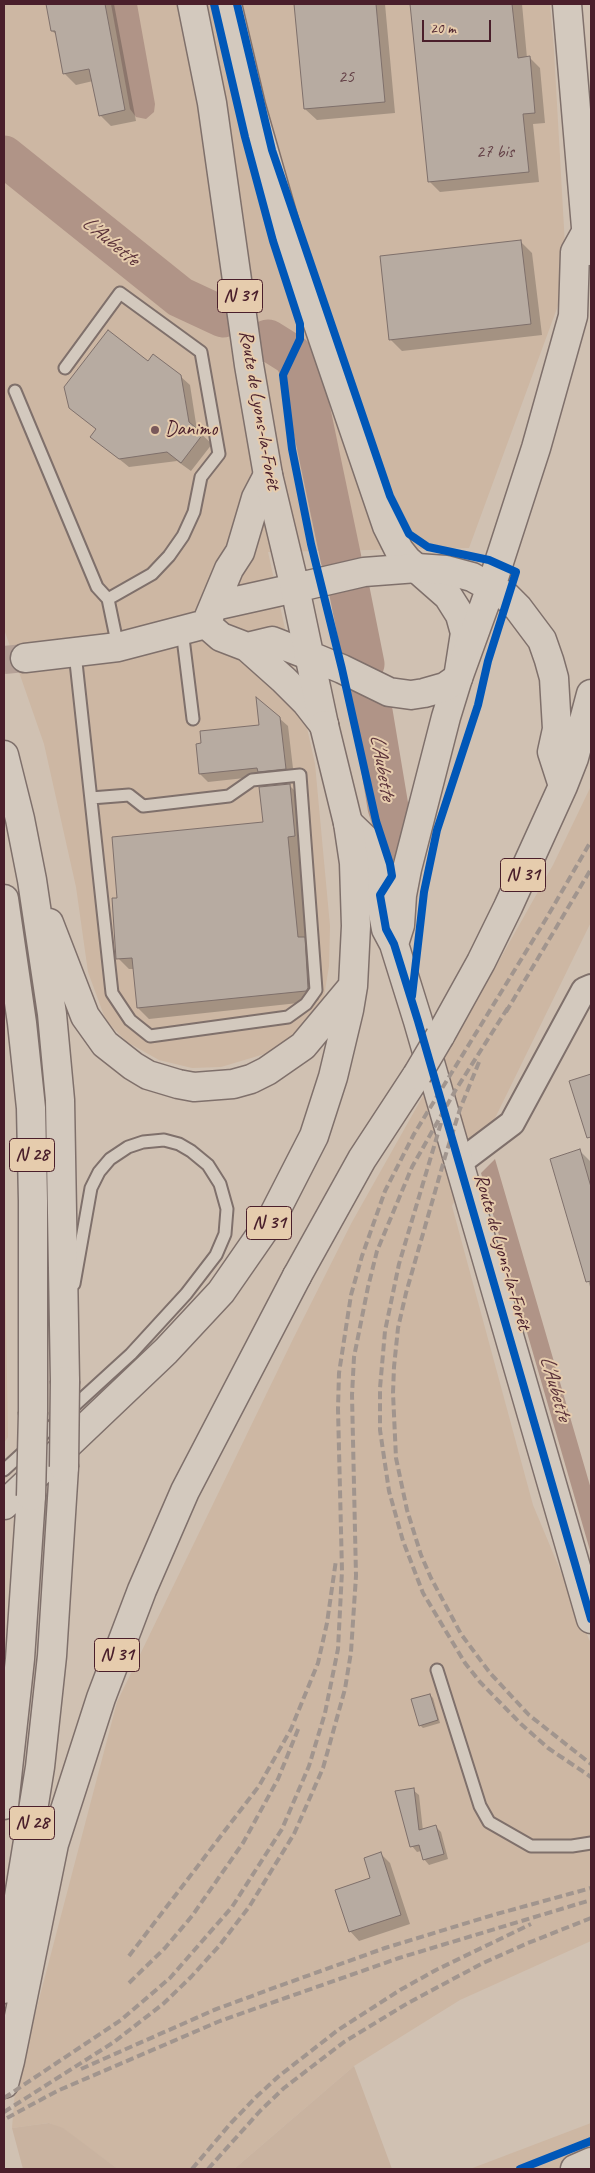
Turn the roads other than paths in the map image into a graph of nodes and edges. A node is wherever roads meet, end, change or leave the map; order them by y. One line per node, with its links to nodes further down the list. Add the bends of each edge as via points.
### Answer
1 (192, 4): 8 (main road, Route de Lyons-la-Forêt / N 31, via 212,103)
2 (227, 4): 9 (main road, via 251,106 318,329 387,526 399,550)
3 (567, 4): 4 (main road)
4 (585, 234): 5 (main road); 10 (main road, via 575,252 573,316)
5 (591, 273)
6 (65, 368): 12 (lane, via 120,293 201,352 219,454 201,477 194,512 169,556 152,574)
7 (15, 391): 12 (lane, via 97,587)
8 (268, 476): 11 (main road, Route de Lyons-la-Forêt / N 31); 13 (main road, via 256,498 240,552)
9 (417, 568): 10 (main road, via 446,570); 11 (main road, via 364,572); 19 (main road, via 448,596 460,615 465,633)
10 (492, 587): 19 (main road); 24 (main road, via 518,608 542,640 554,678 557,729 552,752)
11 (295, 588): 13 (main road); 17 (main road, Route de Lyons-la-Forêt / N 31)
12 (108, 598): 14 (lane)
13 (201, 620): 14 (main road); 15 (main road, via 221,637); 21 (lane)
14 (118, 647): 16 (main road)
15 (247, 647): 17 (main road, via 272,641); 22 (main road, via 306,702)
16 (75, 653): 18 (main road); 25 (lane)
17 (308, 655): 19 (main road, via 389,692 411,695 445,687); 22 (main road, Route de Lyons-la-Forêt / N 31)
18 (25, 658)
19 (458, 678): 29 (main road, via 407,869 400,925)
20 (591, 694): 24 (main road, N 31)
21 (193, 719)
22 (324, 726): 26 (main road, N 31)
23 (4, 755): 27 (main road, N 28)
24 (563, 786): 41 (main road, N 31, bridge, via 481,962 417,1075 362,1159 297,1276 185,1491 142,1590 101,1698 54,1844)
25 (91, 798): 25 (lane, via 112,993 130,1020 150,1036 288,1017 306,1004 316,990 300,776 252,780 229,796 143,806 129,795)
26 (348, 823): 29 (main road, Route de Lyons-la-Forêt, via 370,844 386,929); 30 (main road, N 31, via 354,863 356,926)
27 (32, 880): 30 (main road, via 85,1016 105,1044 132,1066 161,1080 211,1086 233,1084 268,1071 303,1046); 33 (main road, N 28, via 52,1014 60,1100)
28 (4, 899): 38 (main road, N 28, bridge, via 31,1108 33,1211 31,1496 20,1659)
29 (394, 944): 32 (main road, Route de Lyons-la-Forêt)
30 (353, 986): 35 (main road, N 31, via 341,1044 314,1136 261,1234 221,1292 194,1323)
31 (591, 987): 32 (street, via 584,990 512,1123)
32 (459, 1163): 36 (main road, Route de Lyons-la-Forêt)
33 (65, 1340): 34 (lane, via 85,1214 91,1188 99,1172 110,1159 128,1147 164,1140 179,1144 208,1165 220,1184 227,1209 225,1234 216,1255 186,1294 131,1354); 40 (main road, N 28, bridge, via 64,1467 52,1656 40,1767)
34 (4, 1470)
35 (4, 1506)
36 (591, 1618)
37 (437, 1670): 39 (lane, via 480,1806 490,1822 531,1846)
38 (4, 1805)
39 (591, 1843)
40 (4, 1989)
41 (4, 2084)
42 (591, 2162): 43 (main road)
43 (575, 2169)

